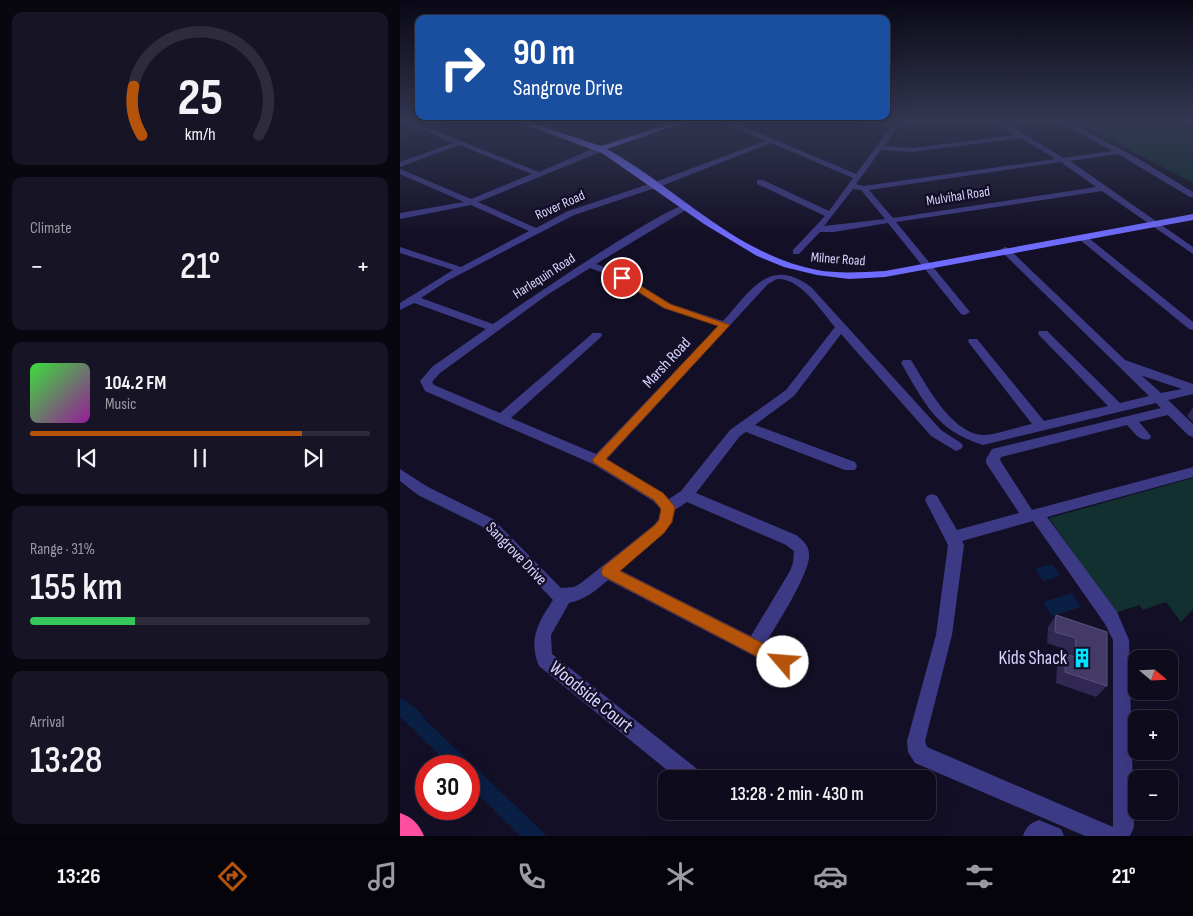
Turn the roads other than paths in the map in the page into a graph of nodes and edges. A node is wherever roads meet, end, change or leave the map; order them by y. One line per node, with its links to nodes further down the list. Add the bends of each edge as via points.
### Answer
1 (416, 159): 11 (street)
2 (500, 159): 13 (street)
3 (575, 159): 13 (street)
4 (615, 159): 16 (main road, Milner Road)
5 (723, 159): 16 (street, Rover Road)
6 (814, 159): 14 (street)
7 (871, 159): 14 (street)
8 (1070, 159): 10 (street)
9 (1131, 159): 20 (street)
10 (1063, 160): 18 (street); 19 (street)
11 (400, 165)
12 (400, 171): 21 (street)
13 (538, 174): 21 (street)
14 (858, 177): 17 (street)
15 (760, 182): 24 (street)
16 (654, 185): 22 (main road, Milner Road); 29 (street, Rover Road, via 571,213)
17 (852, 186): 18 (street); 24 (street)
18 (864, 188): 26 (street)
19 (1103, 188): 26 (street, Mulvihal Road); 27 (street)
20 (1193, 195)
21 (471, 202): 23 (street); 29 (street)
22 (686, 206): 35 (street, Harlequin Road); 36 (main road, Milner Road, via 752,251 800,270 867,276)
23 (400, 216)
24 (830, 216): 28 (street)
25 (1193, 217): 27 (main road, Milner Road)
26 (889, 221): 28 (street, Mulvihal Road); 36 (street)
27 (1154, 223): 30 (main road, Milner Road); 33 (street)
28 (818, 229): 34 (street)
29 (536, 231): 37 (street, Rover Road)
30 (1082, 237): 32 (main road, Milner Road); 43 (street)
31 (400, 250): 37 (street)
32 (1005, 250): 36 (main road, Milner Road); 48 (street)
33 (1193, 251)
34 (796, 252)
35 (588, 264): 41 (street, via 617,275 667,306); 44 (street, Harlequin Road)
36 (925, 266): 40 (street)
37 (462, 270): 38 (street, Rover Road)
38 (414, 299): 39 (street, Rover Road); 44 (street)
39 (400, 307)
40 (965, 312)
41 (725, 325): 42 (street, Marsh Road, via 769,278 784,276 806,289); 61 (street, Marsh Road)
42 (841, 326): 56 (street, via 790,393); 60 (street, via 936,433)
43 (1193, 327)
44 (493, 328): 54 (street, Harlequin Road, via 426,381 429,388)
45 (1044, 333): 52 (street)
46 (598, 335): 54 (street)
47 (973, 341): 57 (street)
48 (1112, 354): 50 (street, via 1147,373); 51 (street)
49 (907, 363): 57 (street, via 942,417 966,436 990,440)
50 (1186, 388): 51 (street)
51 (1157, 397): 52 (street); 53 (street)
52 (1116, 408): 57 (street)
53 (1170, 410): 55 (street); 58 (street)
54 (500, 419): 61 (street)
55 (1130, 420): 59 (street); 68 (street, via 994,455 993,462)
56 (744, 426): 62 (street); 65 (street, via 729,439)
57 (1041, 426)
58 (1193, 432)
59 (1145, 436)
60 (956, 446)
61 (598, 460): 67 (street, via 658,497)
62 (850, 466)
63 (1193, 472): 68 (street)
64 (400, 474): 71 (street, Sangrove Drive, via 423,491 488,524 550,590)
65 (686, 495): 67 (street); 72 (street, via 791,540 802,552 799,569)
66 (932, 500): 69 (street)
67 (668, 507): 70 (street, Sangrove Drive, via 660,529)
68 (1033, 516): 69 (street); 80 (street, via 1111,618 1121,640 1124,827)
69 (953, 537): 79 (street, via 956,545 944,635 916,741 918,752)
70 (608, 572): 71 (street, Sangrove Drive, via 587,588); 72 (street)
71 (564, 596): 74 (street, Woodside Court, via 540,642 545,660)
72 (754, 647): 73 (street)
73 (783, 662)
74 (683, 770)
75 (400, 825): 76 (highway)
76 (411, 836)
77 (1032, 836): 78 (street, via 1039,830)
78 (1054, 836)
79 (1109, 836)
80 (1120, 836)

